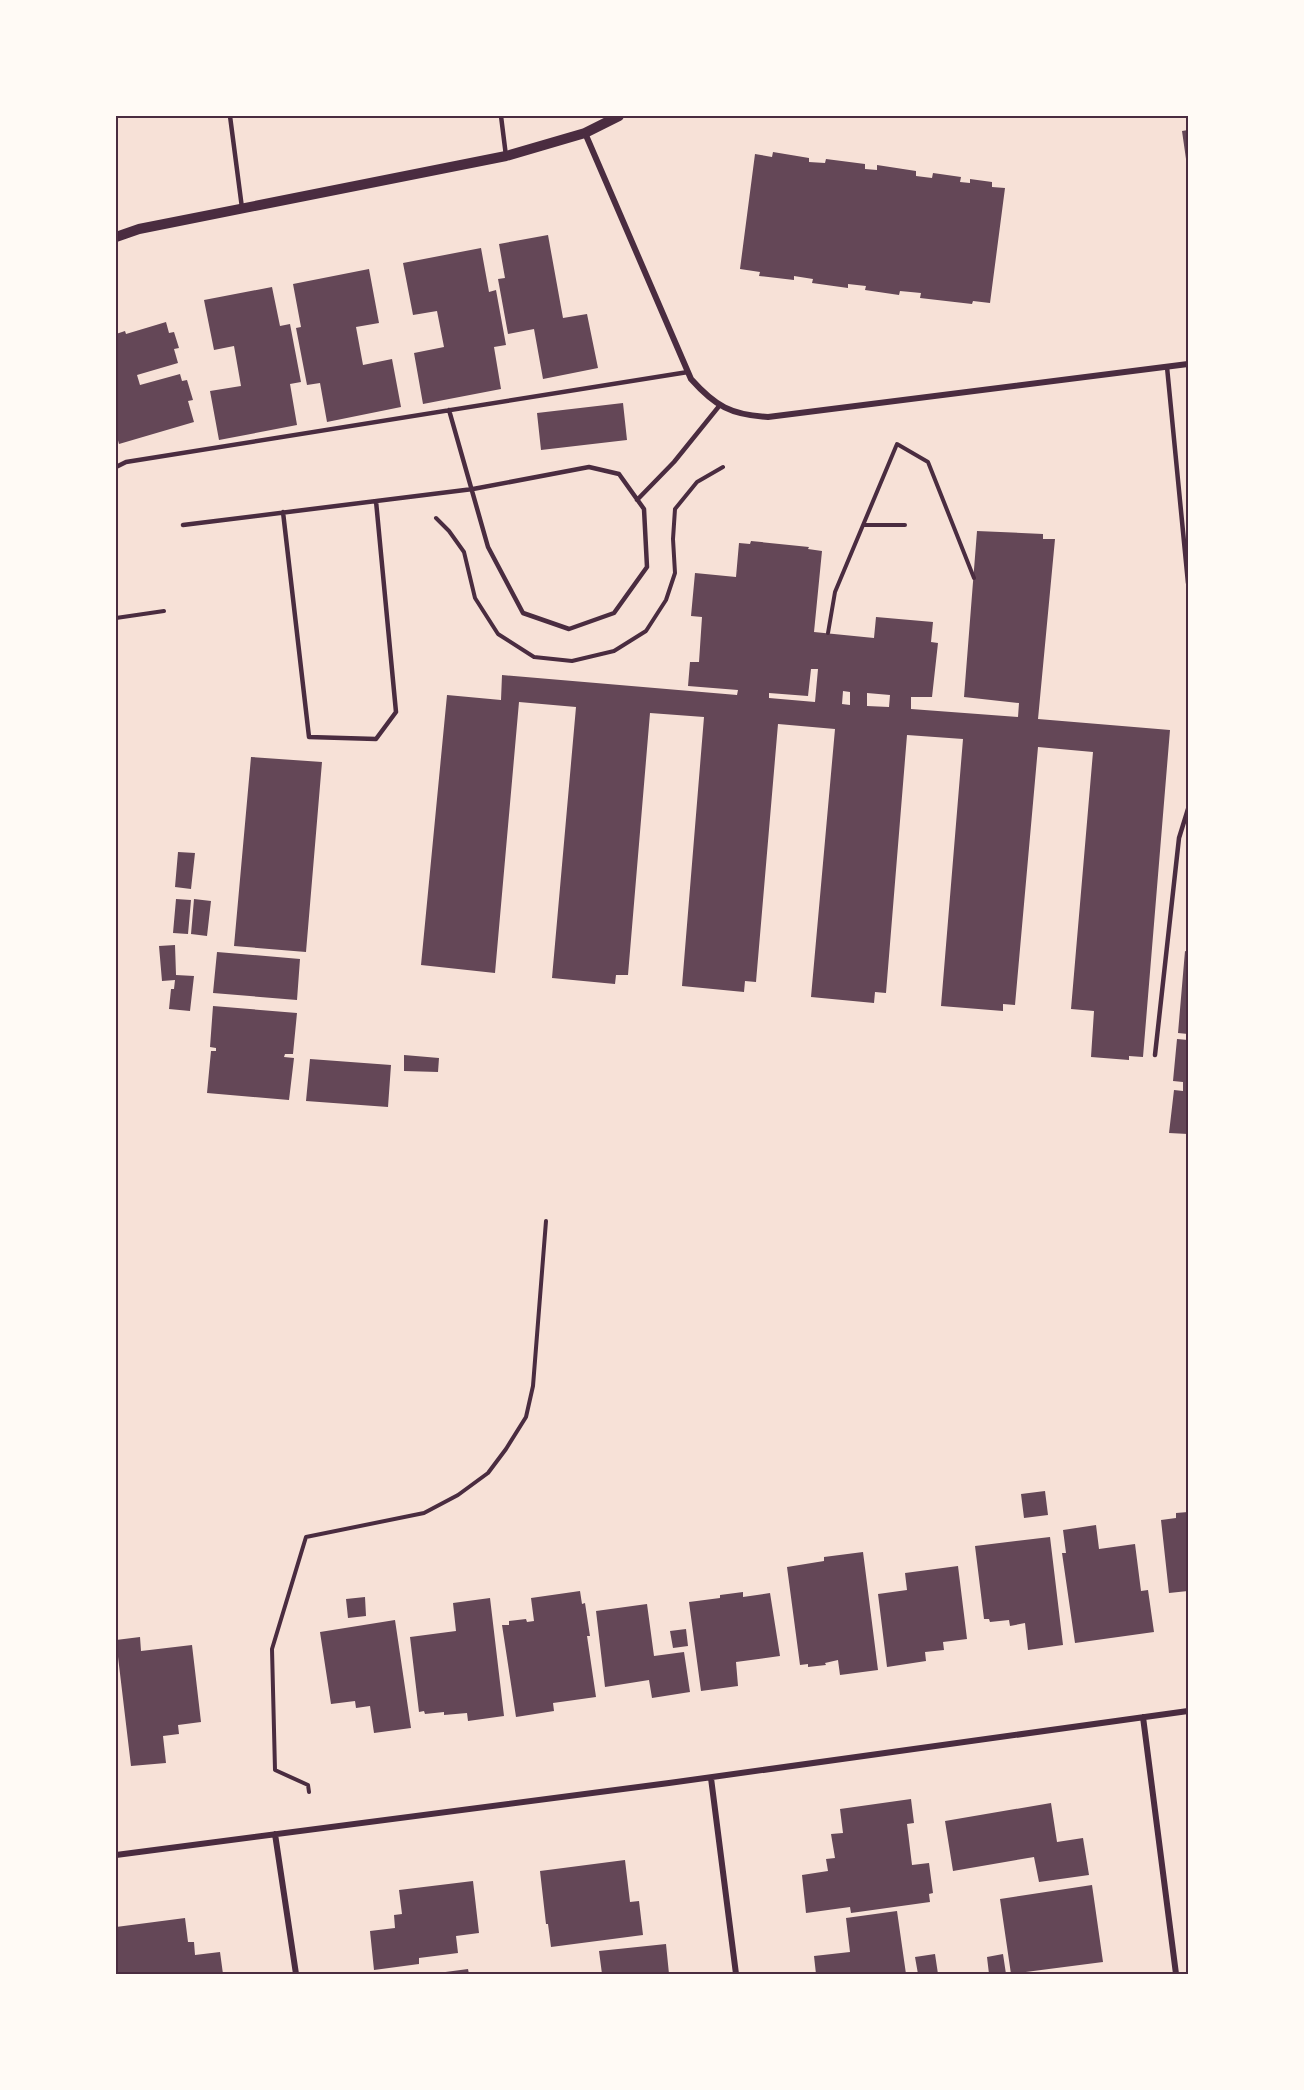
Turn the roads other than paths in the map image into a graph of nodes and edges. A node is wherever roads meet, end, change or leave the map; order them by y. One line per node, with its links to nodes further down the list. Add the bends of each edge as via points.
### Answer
1 (231, 116): 6 (lane)
2 (501, 116): 5 (lane)
3 (619, 116): 4 (street)
4 (585, 133): 5 (street); 10 (street)
5 (506, 156): 6 (street)
6 (242, 208): 7 (street)
7 (116, 237)
8 (1188, 364): 9 (street)
9 (1167, 367): 11 (street, via 768,417 749,416); 19 (lane)
10 (688, 372): 11 (street, via 708,398); 12 (lane)
11 (720, 405): 15 (lane)
12 (449, 410): 13 (lane); 14 (lane)
13 (116, 466)
14 (473, 489): 15 (lane, via 589,467 620,474); 15 (lane, via 488,547 524,614 569,629 614,613 646,567 644,510); 16 (lane)
15 (637, 500)
16 (376, 501): 17 (lane); 17 (lane, via 396,712 376,739 309,737)
17 (283, 512): 18 (lane)
18 (183, 525)
19 (1188, 583)
20 (1188, 809): 21 (lane, via 1179,838)
21 (1155, 1055)
22 (1188, 1711): 23 (street)
23 (1143, 1716): 24 (street); 29 (street)
24 (711, 1778): 25 (street); 28 (street)
25 (274, 1834): 26 (street); 27 (street)
26 (116, 1855)
27 (296, 1974)
28 (736, 1974)
29 (1176, 1974)

